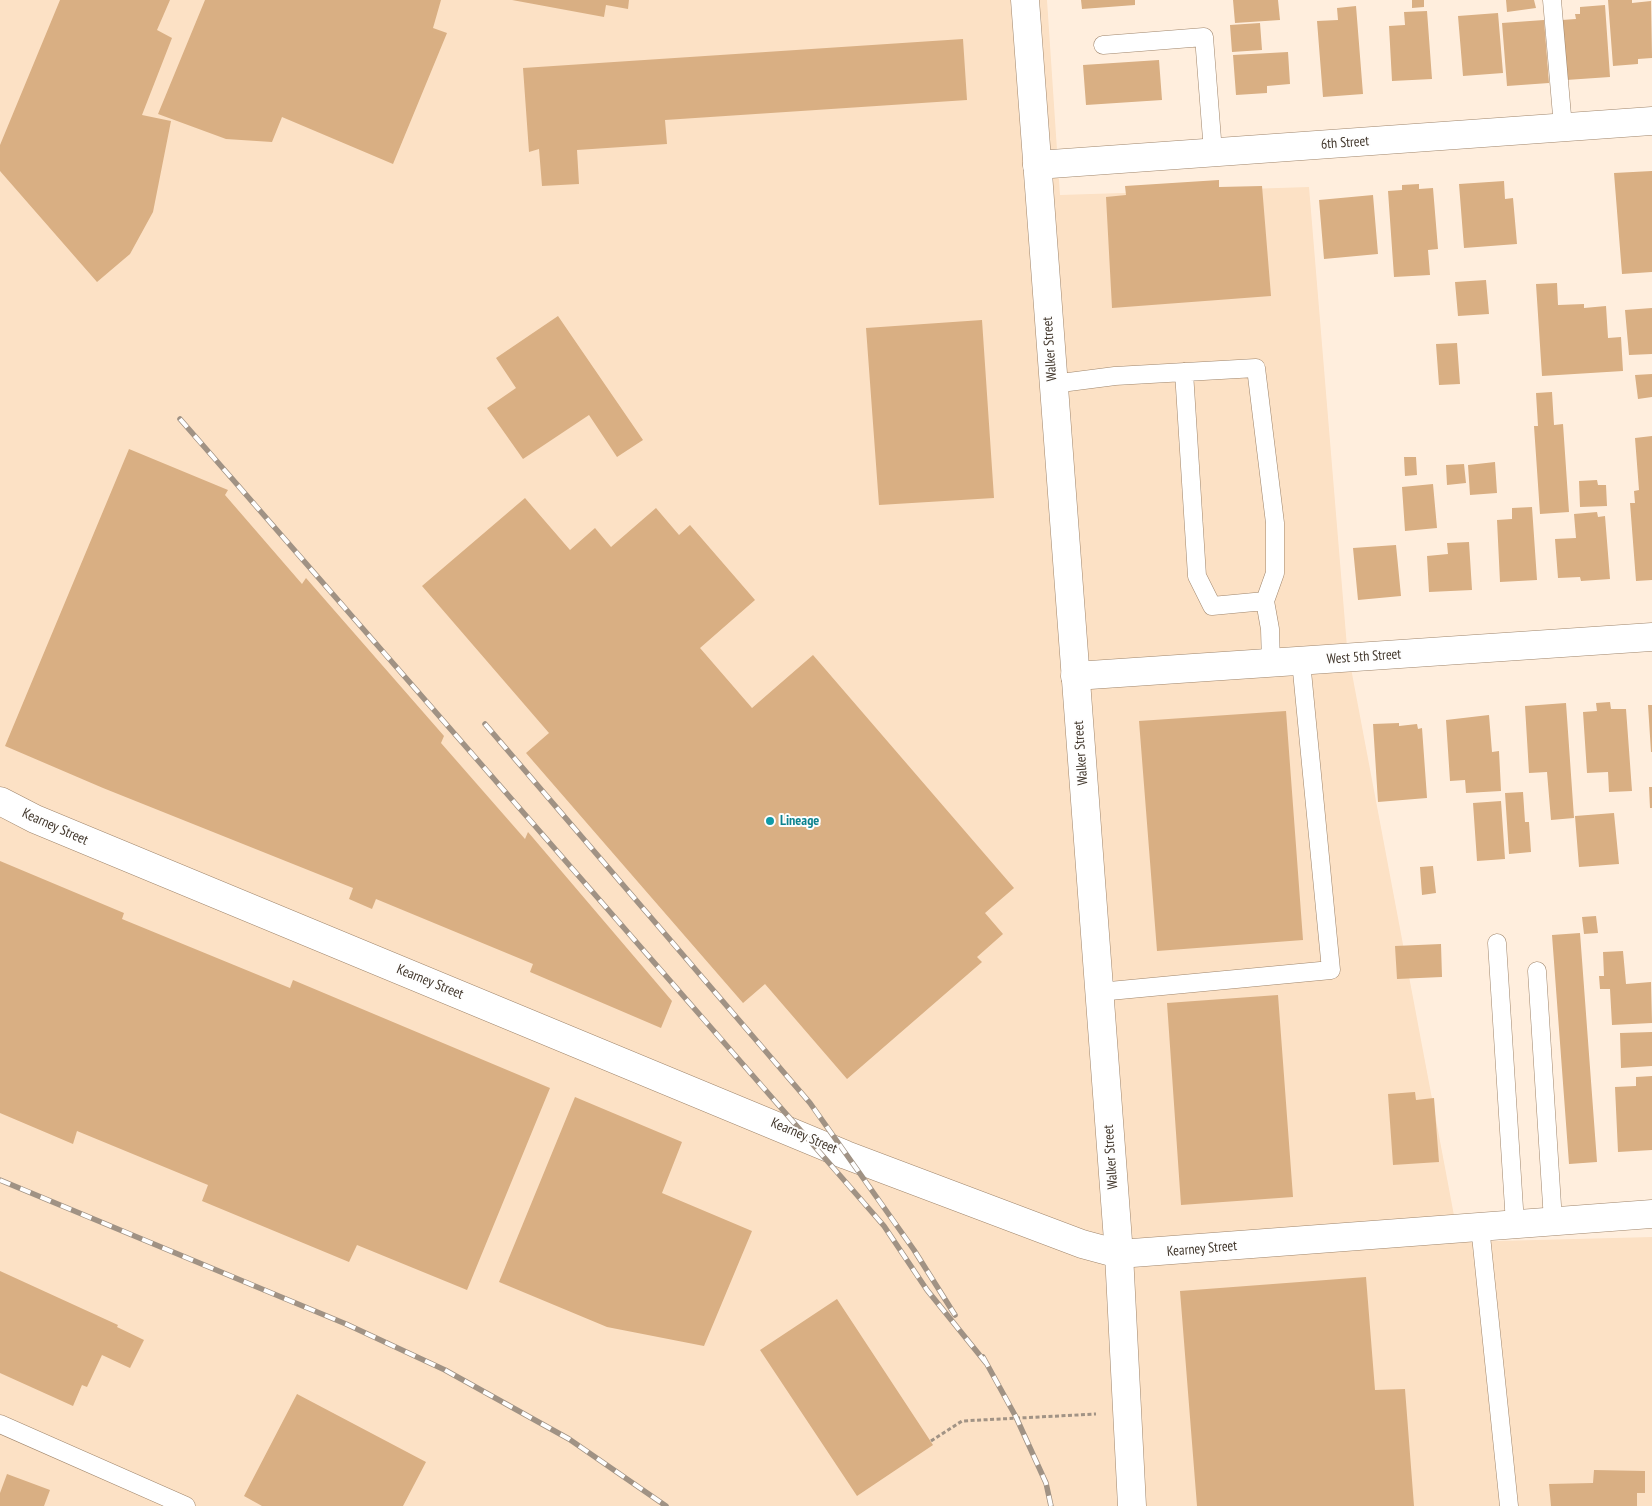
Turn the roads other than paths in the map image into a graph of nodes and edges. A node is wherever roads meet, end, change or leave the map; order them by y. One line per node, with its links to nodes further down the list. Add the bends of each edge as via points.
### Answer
1 (1025, 0): 7 (street, Walker Street)
2 (1552, 0): 5 (lane)
3 (1103, 45): 6 (lane, via 1204,37)
4 (1652, 121): 5 (street, 6th Street)
5 (1563, 128): 6 (street, 6th Street)
6 (1213, 152): 7 (street, 6th Street)
7 (1037, 164): 9 (street, Walker Street)
8 (1184, 372): 9 (lane); 10 (lane, via 1197,576 1212,606); 10 (lane, via 1256,368 1275,523 1275,573)
9 (1053, 384): 14 (street, Walker Street)
10 (1265, 601): 13 (lane)
11 (1652, 637): 12 (street, West 5th Street)
12 (1301, 661): 13 (street, West 5th Street); 18 (lane, via 1331,970)
13 (1271, 663): 14 (street, West 5th Street)
14 (1075, 676): 18 (street, Walker Street)
15 (0, 801): 23 (street, Kearney Street, via 35,820 846,1155 1082,1244)
16 (1497, 943): 21 (lane)
17 (1537, 971): 20 (lane)
18 (1099, 992): 23 (street, Walker Street)
19 (1652, 1214): 20 (street, Kearney Street)
20 (1553, 1221): 21 (street, Kearney Street)
21 (1515, 1224): 22 (street, Kearney Street)
22 (1480, 1226): 23 (street, Kearney Street); 27 (lane)
23 (1119, 1254): 26 (street, Walker Street)
24 (0, 1424): 25 (lane)
25 (186, 1506)
26 (1132, 1506)
27 (1509, 1506)

